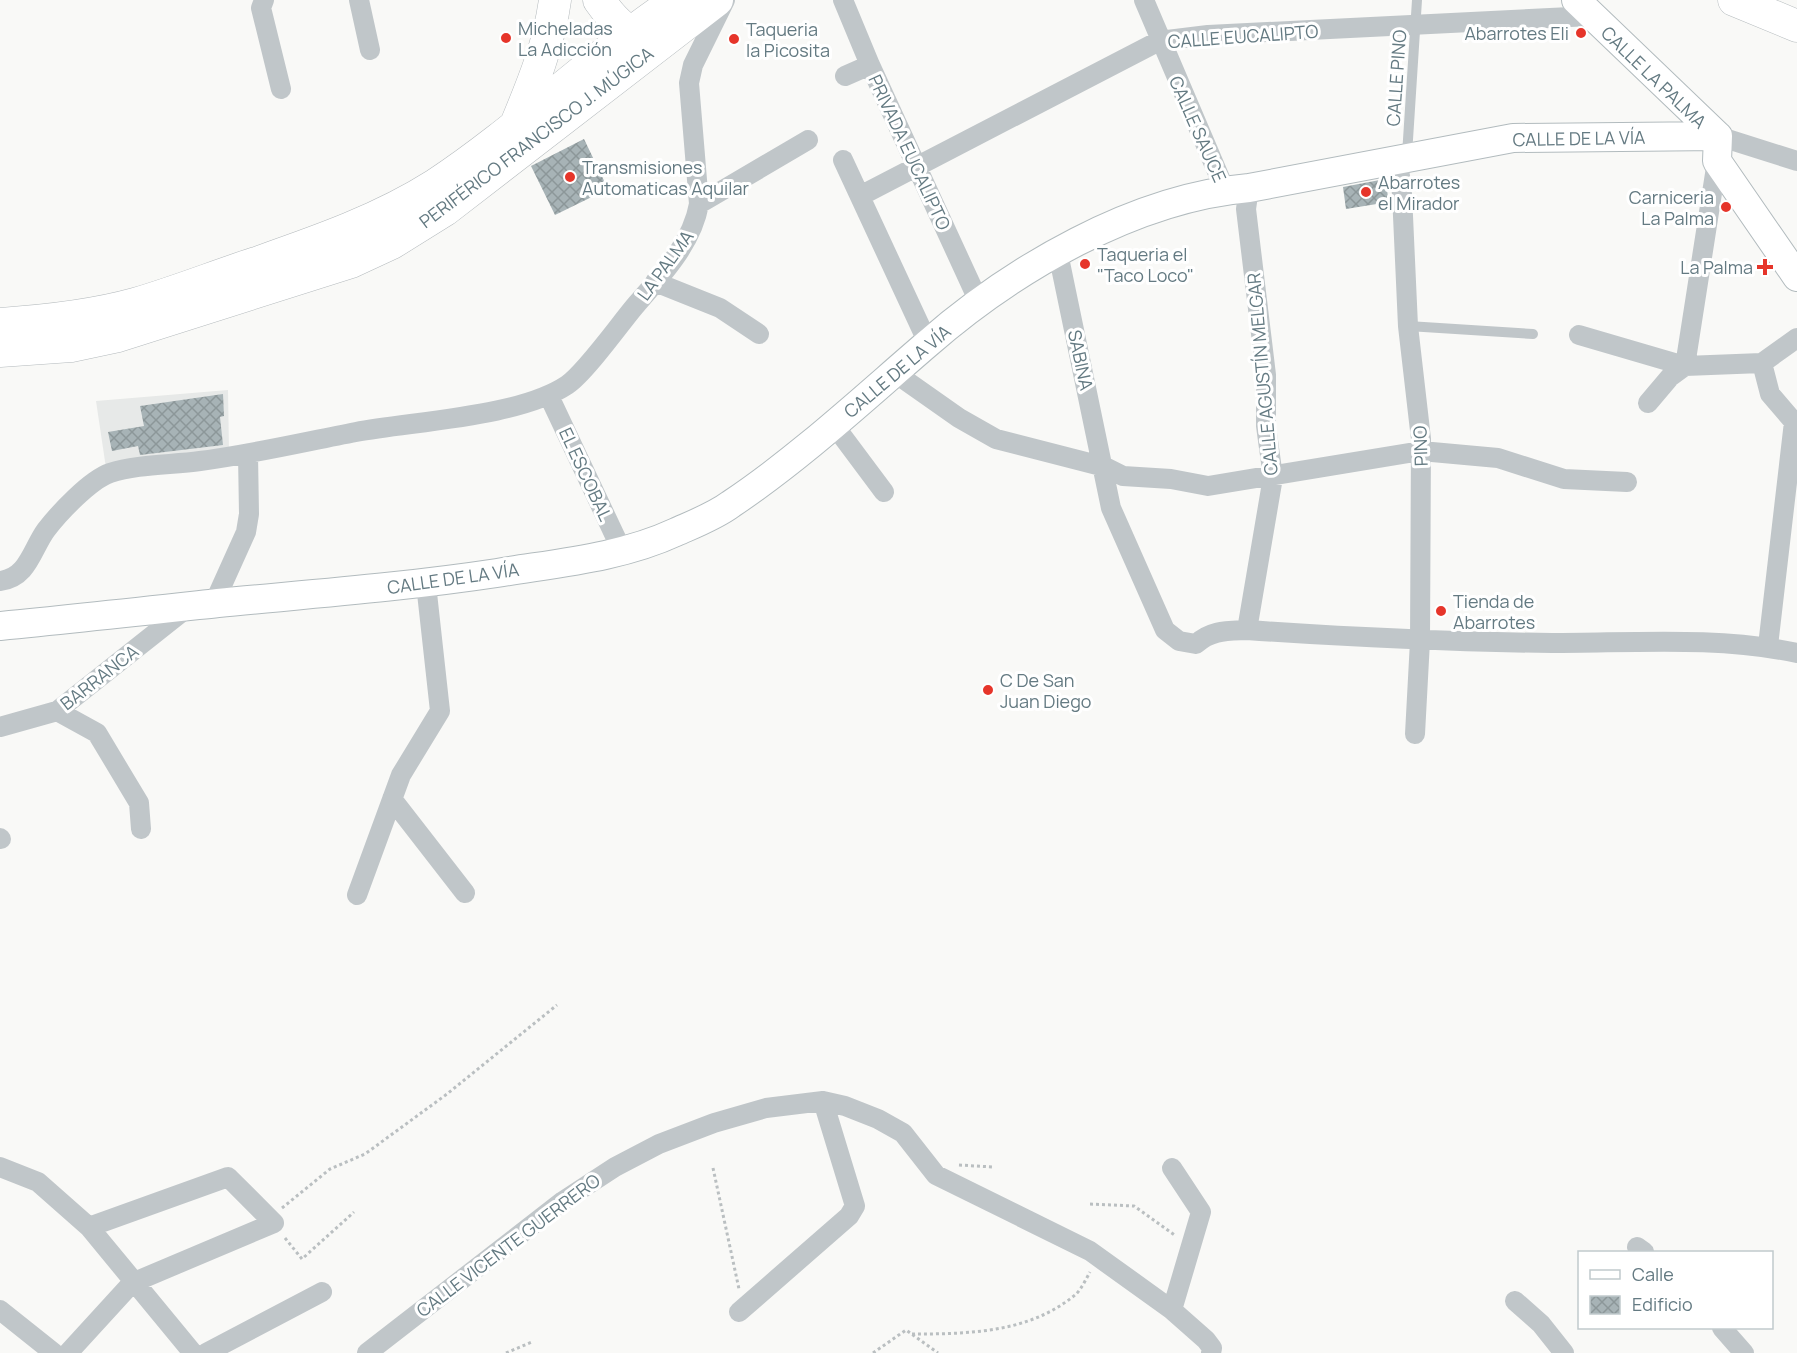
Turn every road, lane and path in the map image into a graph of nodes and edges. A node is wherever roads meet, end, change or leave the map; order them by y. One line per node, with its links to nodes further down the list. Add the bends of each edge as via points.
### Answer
1 (264, 0): 20 (street, via 261,8)
2 (359, 0): 17 (street)
3 (555, 0): 21 (main road, via 542,62)
4 (599, 0): 15 (main road, via 613,18)
5 (677, 0): 15 (main road, PERIFÉRICO FRANCISCO J. MÚGICA)
6 (717, 0): 15 (main road, PERIFÉRICO FRANCISCO J. MÚGICA)
7 (726, 0): 30 (street, LA PALMA, via 693,65 689,83)
8 (843, 0): 18 (street, PRIVADA EUCALIPTO)
9 (1144, 0): 16 (street, CALLE SAUCE)
10 (1417, 0): 13 (lane, CALLE PINO)
11 (1734, 0): 14 (main road)
12 (1583, 8): 13 (street, CALLE EUCALIPTO); 23 (street, CALLE LA PALMA)
13 (1417, 26): 16 (street, CALLE EUCALIPTO, via 1208,35); 25 (lane, CALLE PINO)
14 (1797, 26)
15 (647, 30): 21 (main road, PERIFÉRICO FRANCISCO J. MÚGICA); 42 (main road, PERIFÉRICO FRANCISCO J. MÚGICA, via 445,210 392,243 351,262 118,336 71,346)
16 (1159, 42): 27 (street, CALLE EUCALIPTO); 28 (street, CALLE SAUCE)
17 (370, 50)
18 (870, 65): 19 (street); 27 (street, PRIVADA EUCALIPTO)
19 (845, 76)
20 (281, 89)
21 (516, 125): 35 (main road, PERIFÉRICO FRANCISCO J. MÚGICA, via 434,185 347,229 134,304)
22 (808, 140): 30 (street)
23 (1717, 149): 25 (street, CALLE DE LA VÍA, via 1513,138); 26 (street, CALLE DE LA VÍA); 32 (street, CALLE LA PALMA); 44 (street)
24 (843, 160): 29 (street)
25 (1400, 160): 28 (street, CALLE DE LA VÍA); 36 (street, PINO)
26 (1797, 161)
27 (917, 167): 29 (street, CALLE EUCALIPTO); 34 (street, PRIVADA EUCALIPTO)
28 (1237, 189): 31 (street, CALLE DE LA VÍA, via 1176,202 1112,225); 52 (street, CALLE AGUSTÍN MELGAR, via 1246,209 1266,375 1266,426)
29 (860, 196): 41 (street)
30 (699, 204): 33 (street, LA PALMA, via 687,240)
31 (1058, 253): 34 (street, CALLE DE LA VÍA); 51 (street, SABINA)
32 (1797, 277)
33 (656, 282): 37 (street, via 720,308); 46 (street, LA PALMA, via 570,383)
34 (979, 302): 41 (street, CALLE DE LA VÍA)
35 (0, 324)
36 (1408, 326): 38 (lane); 49 (street, PINO)
37 (759, 334)
38 (1533, 334)
39 (1579, 335): 44 (street)
40 (1797, 338): 43 (street)
41 (928, 342): 45 (street, CALLE DE LA VÍA)
42 (0, 351)
43 (1762, 363): 44 (street); 62 (street, via 1770,394 1794,422)
44 (1685, 366): 47 (street)
45 (895, 373): 48 (street, CALLE DE LA VÍA); 51 (street, via 996,439)
46 (549, 396): 50 (street, LA PALMA, via 518,406); 55 (street, EL ESCOBAL)
47 (1648, 403)
48 (834, 425): 54 (street); 55 (street, CALLE DE LA VÍA, via 729,506)
49 (1421, 451): 52 (street); 53 (street, via 1498,458 1564,479); 61 (street, PINO)
50 (248, 454): 56 (street, LA PALMA, via 109,473 73,501 46,530 28,565 17,575); 58 (street, via 246,532)
51 (1105, 467): 52 (street, via 1123,476 1208,486); 60 (street, SABINA, via 1111,508 1171,638 1196,644 1219,631)
52 (1273, 477): 60 (street, CALLE AGUSTÍN MELGAR)
53 (1628, 482)
54 (884, 492)
55 (623, 552): 57 (street, CALLE DE LA VÍA)
56 (0, 581)
57 (426, 584): 58 (street, CALLE DE LA VÍA); 67 (street, via 440,711 401,775)
58 (201, 605): 59 (street, CALLE DE LA VÍA); 64 (street, BARRANCA)
59 (0, 626)
60 (1246, 630): 61 (street)
61 (1420, 641): 62 (street); 66 (street, PINO)
62 (1768, 646): 63 (street)
63 (1797, 653)
64 (57, 711): 65 (street, BARRANCA); 68 (street, via 98,733 140,802)
65 (0, 727)
66 (1415, 734)
67 (392, 799): 69 (street); 70 (street)
68 (141, 829)
69 (465, 893)
70 (357, 895)
71 (557, 1005): 78 (path, via 365,1154 330,1169)
72 (823, 1101): 81 (street, CALLE VICENTE GUERRERO, via 845,1106 903,1133 936,1175); 86 (street, via 855,1206 849,1216); 95 (street, CALLE VICENTE GUERRERO, via 766,1108 714,1123 659,1144 615,1167 563,1201)
73 (0, 1167): 79 (street, via 38,1182)
74 (713, 1168): 86 (path)
75 (1172, 1168): 80 (street, via 1201,1212)
76 (1090, 1204): 80 (path, via 1134,1206)
77 (354, 1212): 78 (path, via 302,1259)
78 (271, 1221): 79 (street, via 228,1177); 82 (street)
79 (88, 1227): 82 (street)
80 (1190, 1245): 87 (street)
81 (1099, 1258): 87 (street, CALLE VICENTE GUERRERO); 89 (path, via 1077,1294 1041,1317 992,1331)
82 (132, 1283): 92 (street); 93 (street)
83 (322, 1292): 94 (street)
84 (1515, 1301): 100 (street, via 1541,1324)
85 (0, 1310): 91 (street)
86 (743, 1310)
87 (1172, 1310): 99 (street, CALLE VICENTE GUERRERO, via 1206,1340)
88 (1723, 1329): 101 (street)
89 (912, 1334): 97 (path, via 906,1330); 98 (path)
90 (532, 1342): 96 (path)
91 (54, 1353)
92 (68, 1353)
93 (193, 1353)
94 (206, 1353)
95 (368, 1353)
96 (506, 1353)
97 (873, 1353)
98 (938, 1353)
99 (1211, 1353)
100 (1564, 1353)
101 (1744, 1353)

